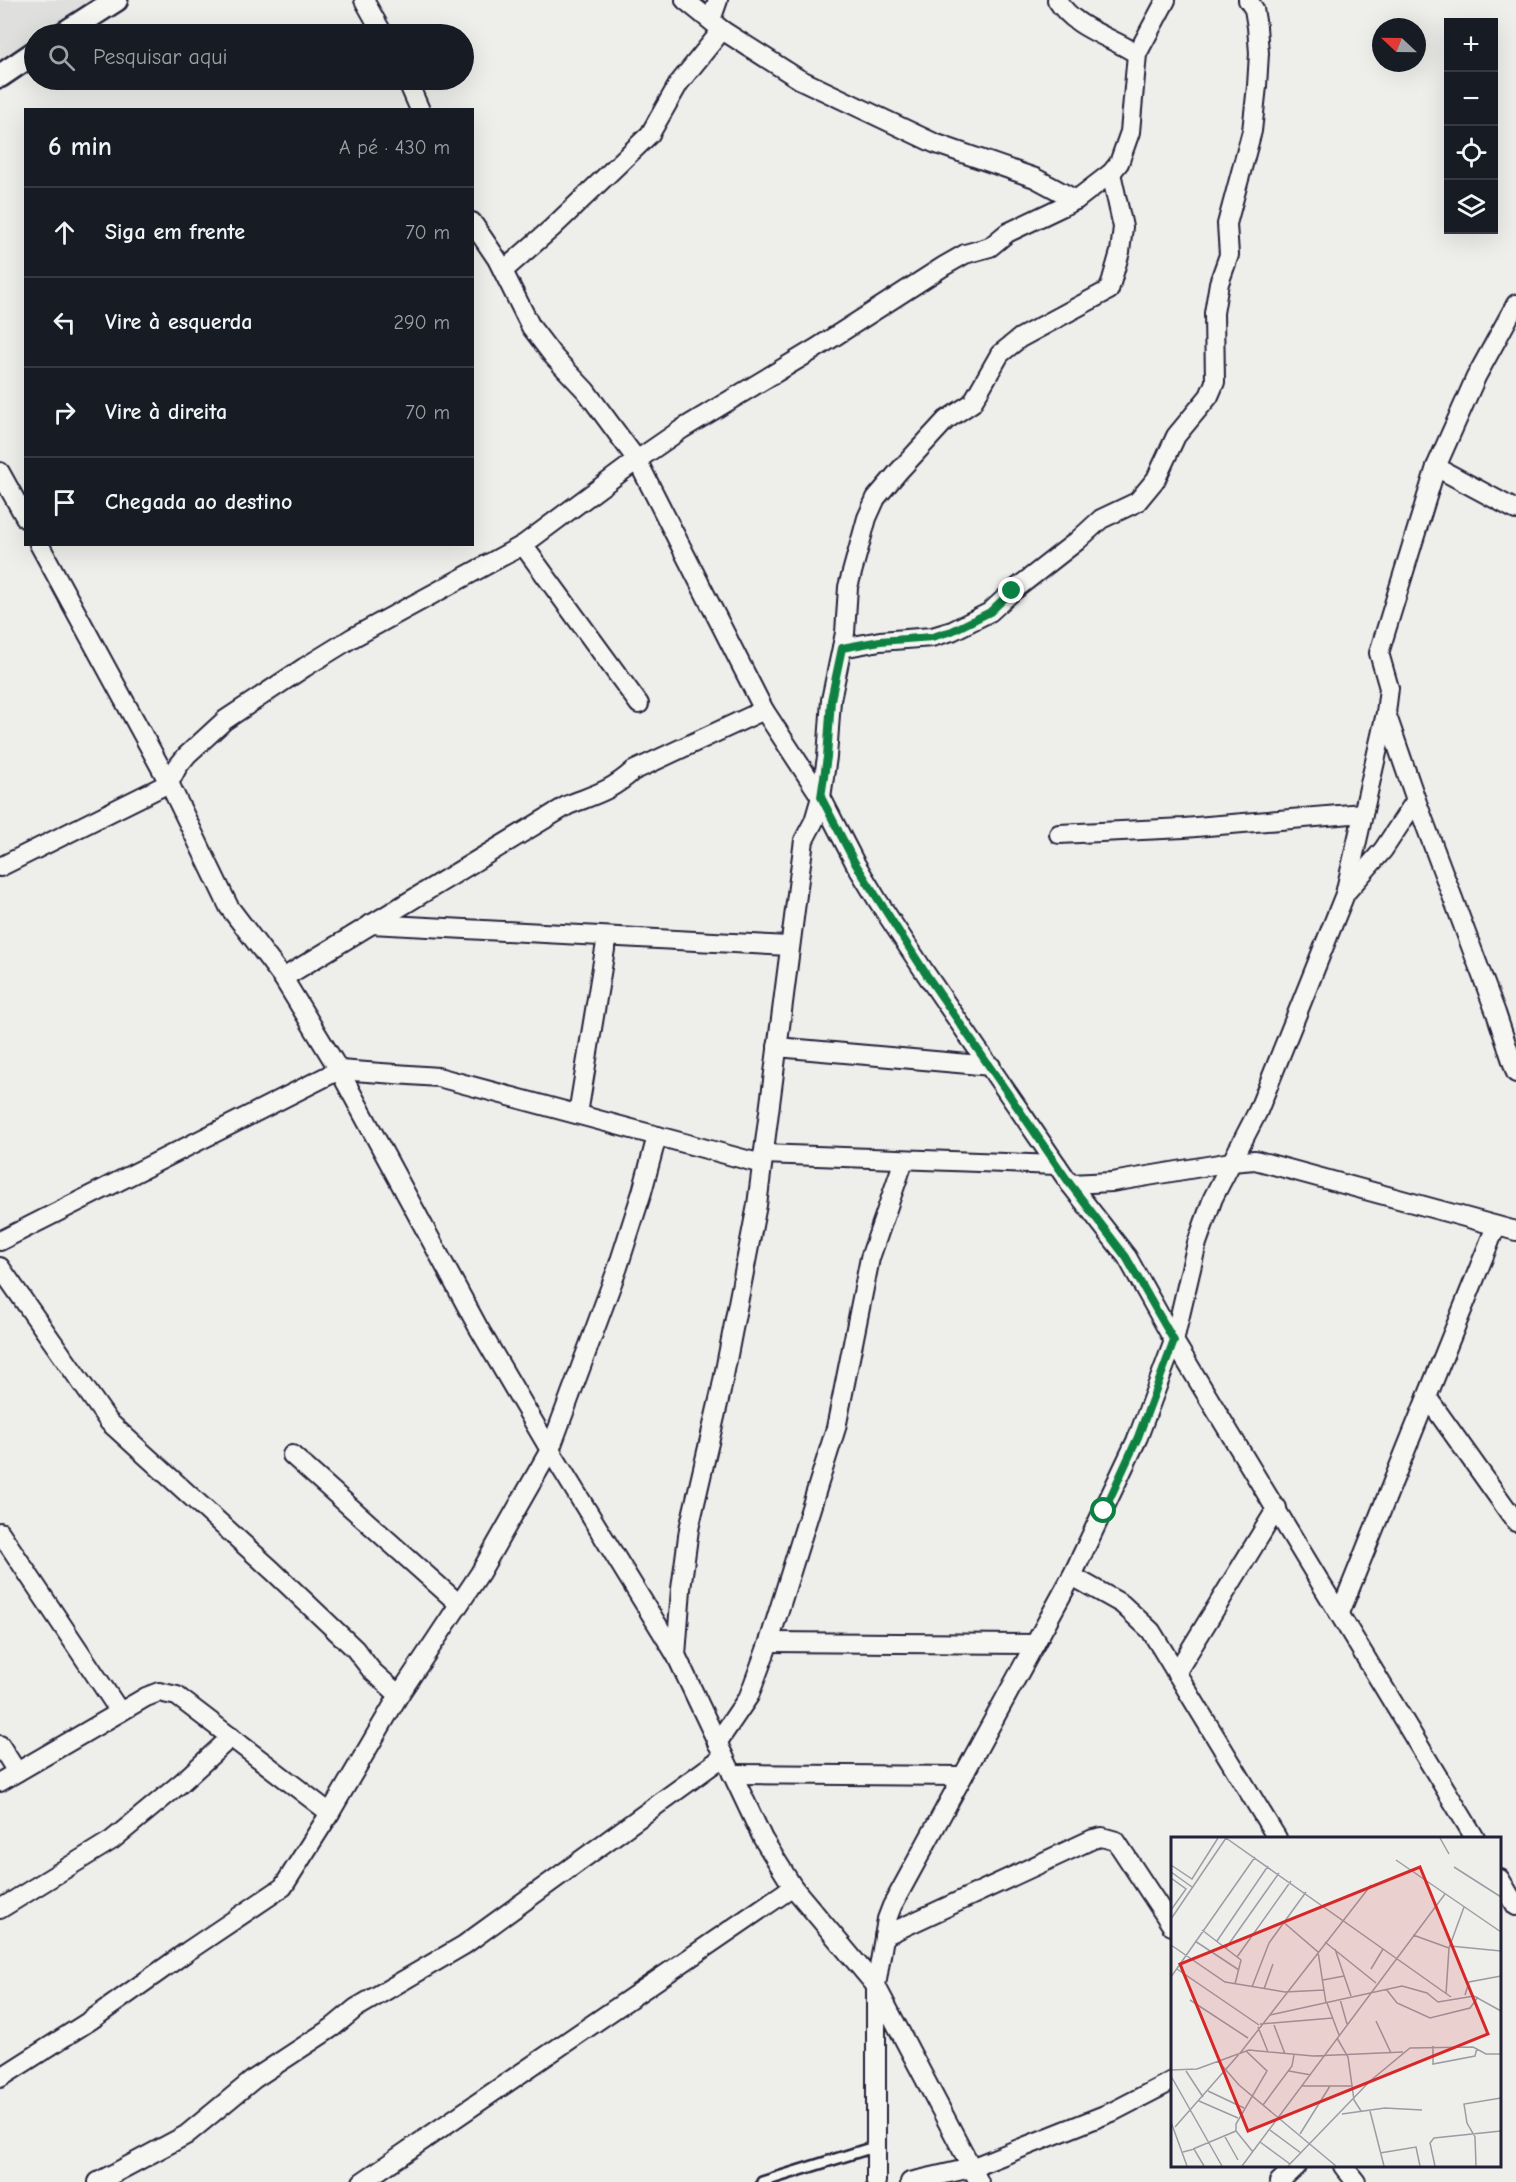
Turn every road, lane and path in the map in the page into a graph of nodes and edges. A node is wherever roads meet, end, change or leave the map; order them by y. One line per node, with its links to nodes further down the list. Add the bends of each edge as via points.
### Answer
1 (116, 0): 8 (street)
2 (364, 0): 9 (street)
3 (685, 0): 10 (street)
4 (718, 0): 10 (street)
5 (1057, 0): 11 (street, via 1080,25)
6 (1166, 0): 11 (street)
7 (1248, 0): 28 (street, via 1257,27 1257,86 1252,131 1227,224 1229,255 1214,313 1215,382 1209,396 1176,436 1156,479 1137,502 1101,519 990,612 932,637)
8 (79, 24)
9 (377, 24)
10 (716, 25): 17 (street, via 799,79 934,143 1035,178); 19 (street, via 650,134)
11 (1137, 54): 16 (street, via 1130,132 1119,163)
12 (24, 59): 13 (street)
13 (0, 75)
14 (411, 90): 15 (street)
15 (419, 108)
16 (1111, 173): 17 (street); 28 (street, via 1123,227 1110,291 1007,347 972,403 933,432 876,498 851,574)
17 (1076, 200): 21 (street, via 1007,234 990,247 965,254 944,266)
18 (474, 225): 19 (street)
19 (503, 271): 21 (street, via 531,327)
20 (1516, 304): 22 (street, via 1476,377)
21 (637, 459): 26 (street); 30 (street)
22 (1436, 467): 24 (street); 31 (street, via 1379,653 1389,688)
23 (0, 472): 25 (street)
24 (1516, 510)
25 (24, 515)
26 (523, 545): 29 (street); 32 (street, via 352,638 225,720 187,755)
27 (40, 546): 32 (street)
28 (842, 648): 33 (street, via 831,700)
29 (639, 704)
30 (764, 710): 33 (street); 39 (street, via 633,771 598,795 568,805)
31 (1386, 713): 34 (street); 35 (street)
32 (169, 783): 37 (street); 42 (street, via 229,907)
33 (821, 797): 41 (street, via 804,840); 44 (street, via 867,882)
34 (1416, 800): 38 (street, via 1383,850); 46 (street)
35 (1363, 813): 36 (street); 38 (street)
36 (1059, 834)
37 (0, 867)
38 (1345, 894): 51 (street, via 1258,1111)
39 (371, 924): 40 (street); 42 (street)
40 (607, 937): 41 (street); 47 (street)
41 (789, 946): 43 (street)
42 (283, 978): 45 (street)
43 (777, 1047): 44 (street); 49 (street)
44 (991, 1066): 52 (street)
45 (339, 1070): 47 (street, via 438,1077); 56 (street); 60 (street, via 478,1327)
46 (1516, 1073)
47 (578, 1114): 48 (street)
48 (657, 1136): 49 (street); 60 (street, via 618,1267)
49 (762, 1159): 50 (street); 70 (street, via 751,1238 689,1529)
50 (904, 1160): 52 (street); 68 (street, via 870,1258 837,1428)
51 (1231, 1162): 53 (street, via 1112,1182); 54 (street, via 1255,1160); 58 (street, via 1197,1243)
52 (1057, 1165): 53 (street)
53 (1070, 1184): 58 (street, via 1126,1257)
54 (1496, 1226): 55 (street); 59 (street)
55 (1516, 1231)
56 (0, 1241)
57 (0, 1267): 72 (street, via 109,1422 356,1649 372,1671)
58 (1174, 1341): 62 (street); 65 (street, via 1138,1437)
59 (1427, 1397): 63 (street); 67 (street)
60 (550, 1450): 66 (street); 70 (street)
61 (292, 1455): 66 (street)
62 (1277, 1508): 67 (street); 71 (street)
63 (1516, 1522)
64 (0, 1532): 73 (street)
65 (1072, 1576): 69 (street); 71 (street, via 1136,1615 1151,1631)
66 (459, 1604): 72 (street)
67 (1340, 1613): 83 (street)
68 (769, 1642): 69 (street); 76 (street, via 749,1696)
69 (1035, 1644): 79 (street)
70 (676, 1654): 76 (street)
71 (1176, 1673): 82 (street)
72 (399, 1695): 81 (street)
73 (120, 1712): 74 (street, via 159,1692 177,1696); 77 (street)
74 (231, 1737): 81 (street); 87 (street, via 112,1840)
75 (0, 1745): 77 (street)
76 (720, 1750): 78 (street); 97 (street, via 464,1945 356,2008 254,2079 186,2135)
77 (17, 1772): 80 (street)
78 (732, 1774): 79 (street); 85 (street, via 763,1839)
79 (963, 1776): 89 (street, via 892,1906)
80 (0, 1782)
81 (330, 1813): 91 (street, via 283,1887)
82 (1276, 1837)
83 (1474, 1837)
84 (1501, 1881): 86 (street)
85 (793, 1887): 90 (street); 98 (street)
86 (1511, 1905)
87 (0, 1909)
88 (1171, 1923): 89 (street, via 1116,1841 1102,1837)
89 (884, 1936): 90 (street)
90 (876, 1986): 93 (street); 96 (street)
91 (0, 2079)
92 (1171, 2082): 96 (street)
93 (877, 2146): 99 (lane); 100 (street)
94 (1295, 2167): 102 (street)
95 (1344, 2167): 103 (street)
96 (975, 2175): 101 (street)
97 (98, 2182)
98 (363, 2182)
99 (762, 2182)
100 (876, 2182)
101 (910, 2182)
102 (1279, 2182)
103 (1356, 2182)

